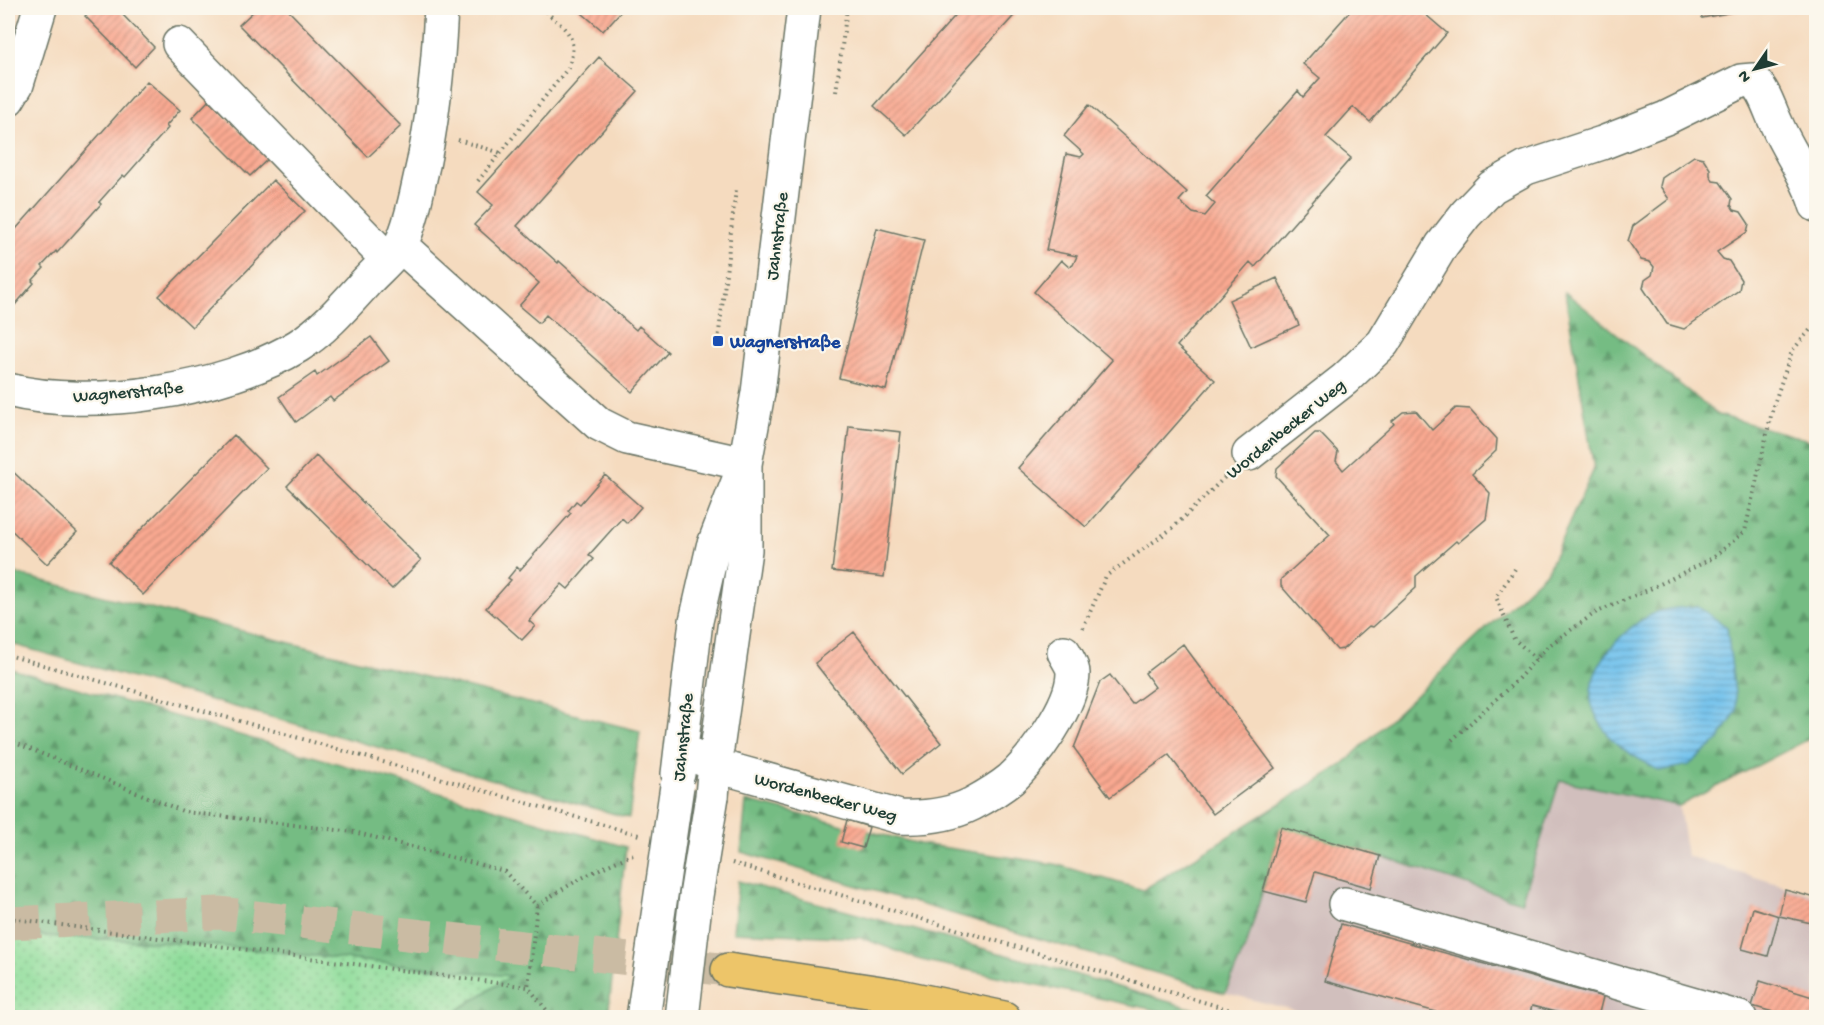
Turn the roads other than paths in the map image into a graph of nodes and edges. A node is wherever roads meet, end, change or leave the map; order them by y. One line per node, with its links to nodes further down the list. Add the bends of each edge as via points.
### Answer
1 (40, 8): 5 (street, via 17,84)
2 (441, 8): 7 (street, Wagnerstraße, via 433,113 415,203)
3 (804, 8): 10 (street, Jahnstraße, via 758,393)
4 (179, 45): 7 (street)
5 (8, 99)
6 (1816, 205): 9 (street, Wordenbecker Weg, via 1811,186 1777,126 1762,89 1753,80 1741,81 1613,139 1526,168 1492,187 1466,214 1442,245 1383,342 1346,379)
7 (393, 252): 8 (street, Wagnerstraße, via 327,324 298,346 238,374 171,391 102,397 31,396); 10 (street, via 599,424 627,438)
8 (8, 390)
9 (1249, 454)
10 (745, 464): 12 (street, Jahnstraße, via 712,547 696,621); 13 (street, Jahnstraße, via 745,550)
11 (1064, 652): 13 (street, Wordenbecker Weg, via 1074,671 1070,689 1056,722 1042,742 1010,779 970,805 948,812 925,818 900,817)
12 (681, 751): 13 (street, Wordenbecker Weg); 16 (street, Jahnstraße, bridge)
13 (715, 763): 17 (street, Jahnstraße, bridge)
14 (1345, 904): 19 (street)
15 (728, 970): 18 (highway, via 895,995)
16 (643, 1017)
17 (682, 1017)
18 (1004, 1017)
19 (1740, 1017)

